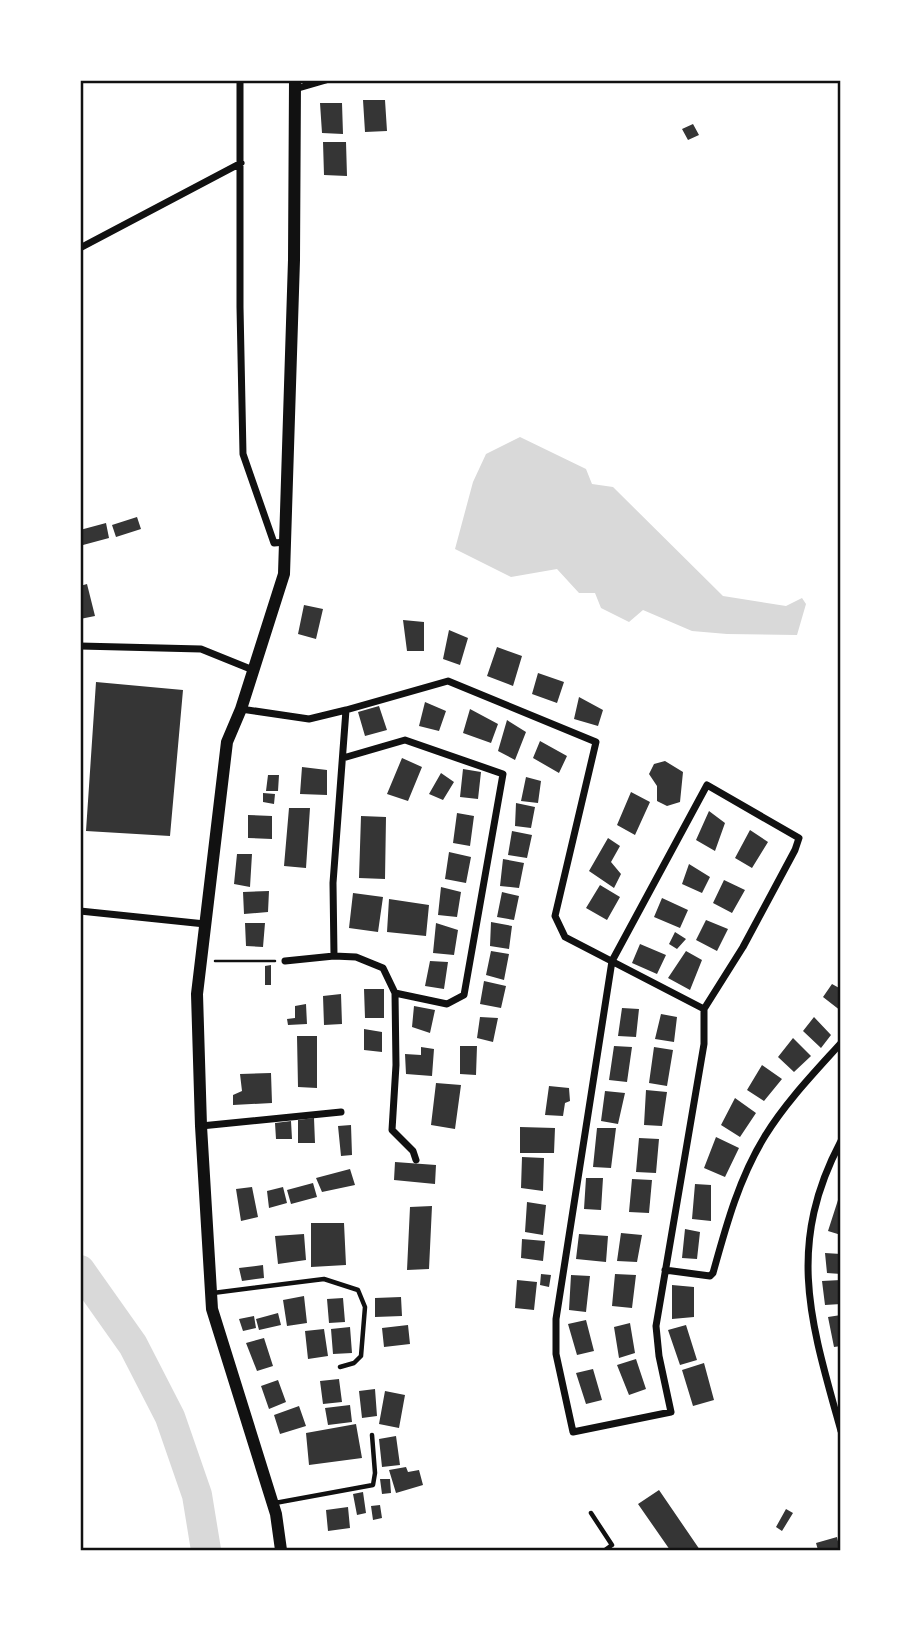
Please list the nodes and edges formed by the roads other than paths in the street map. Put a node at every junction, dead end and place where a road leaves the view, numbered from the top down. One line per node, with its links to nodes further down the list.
1 (240, 80): 4 (street)
2 (326, 80): 3 (street)
3 (295, 85): 6 (street)
4 (241, 163): 5 (street); 6 (street)
5 (80, 248)
6 (286, 542): 8 (street)
7 (80, 646): 8 (street)
8 (253, 670): 9 (street)
9 (241, 709): 10 (street); 13 (street)
10 (346, 710): 11 (street); 16 (street)
11 (343, 758): 14 (street); 17 (street)
12 (80, 911): 13 (street)
13 (205, 923): 21 (street)
14 (334, 956): 15 (street); 17 (street)
15 (285, 961)
16 (612, 961): 18 (street); 18 (street); 24 (street)
17 (396, 993): 23 (street)
18 (704, 1009): 24 (street)
19 (841, 1043): 24 (street)
20 (341, 1112): 21 (street)
21 (201, 1126): 25 (street)
22 (841, 1141): 27 (street)
23 (416, 1160)
24 (665, 1270)
25 (211, 1294): 26 (lane); 29 (street)
26 (340, 1367)
27 (841, 1431)
28 (372, 1435): 29 (lane)
29 (273, 1504): 31 (street)
30 (591, 1513): 32 (lane)
31 (281, 1550)
32 (605, 1550)

